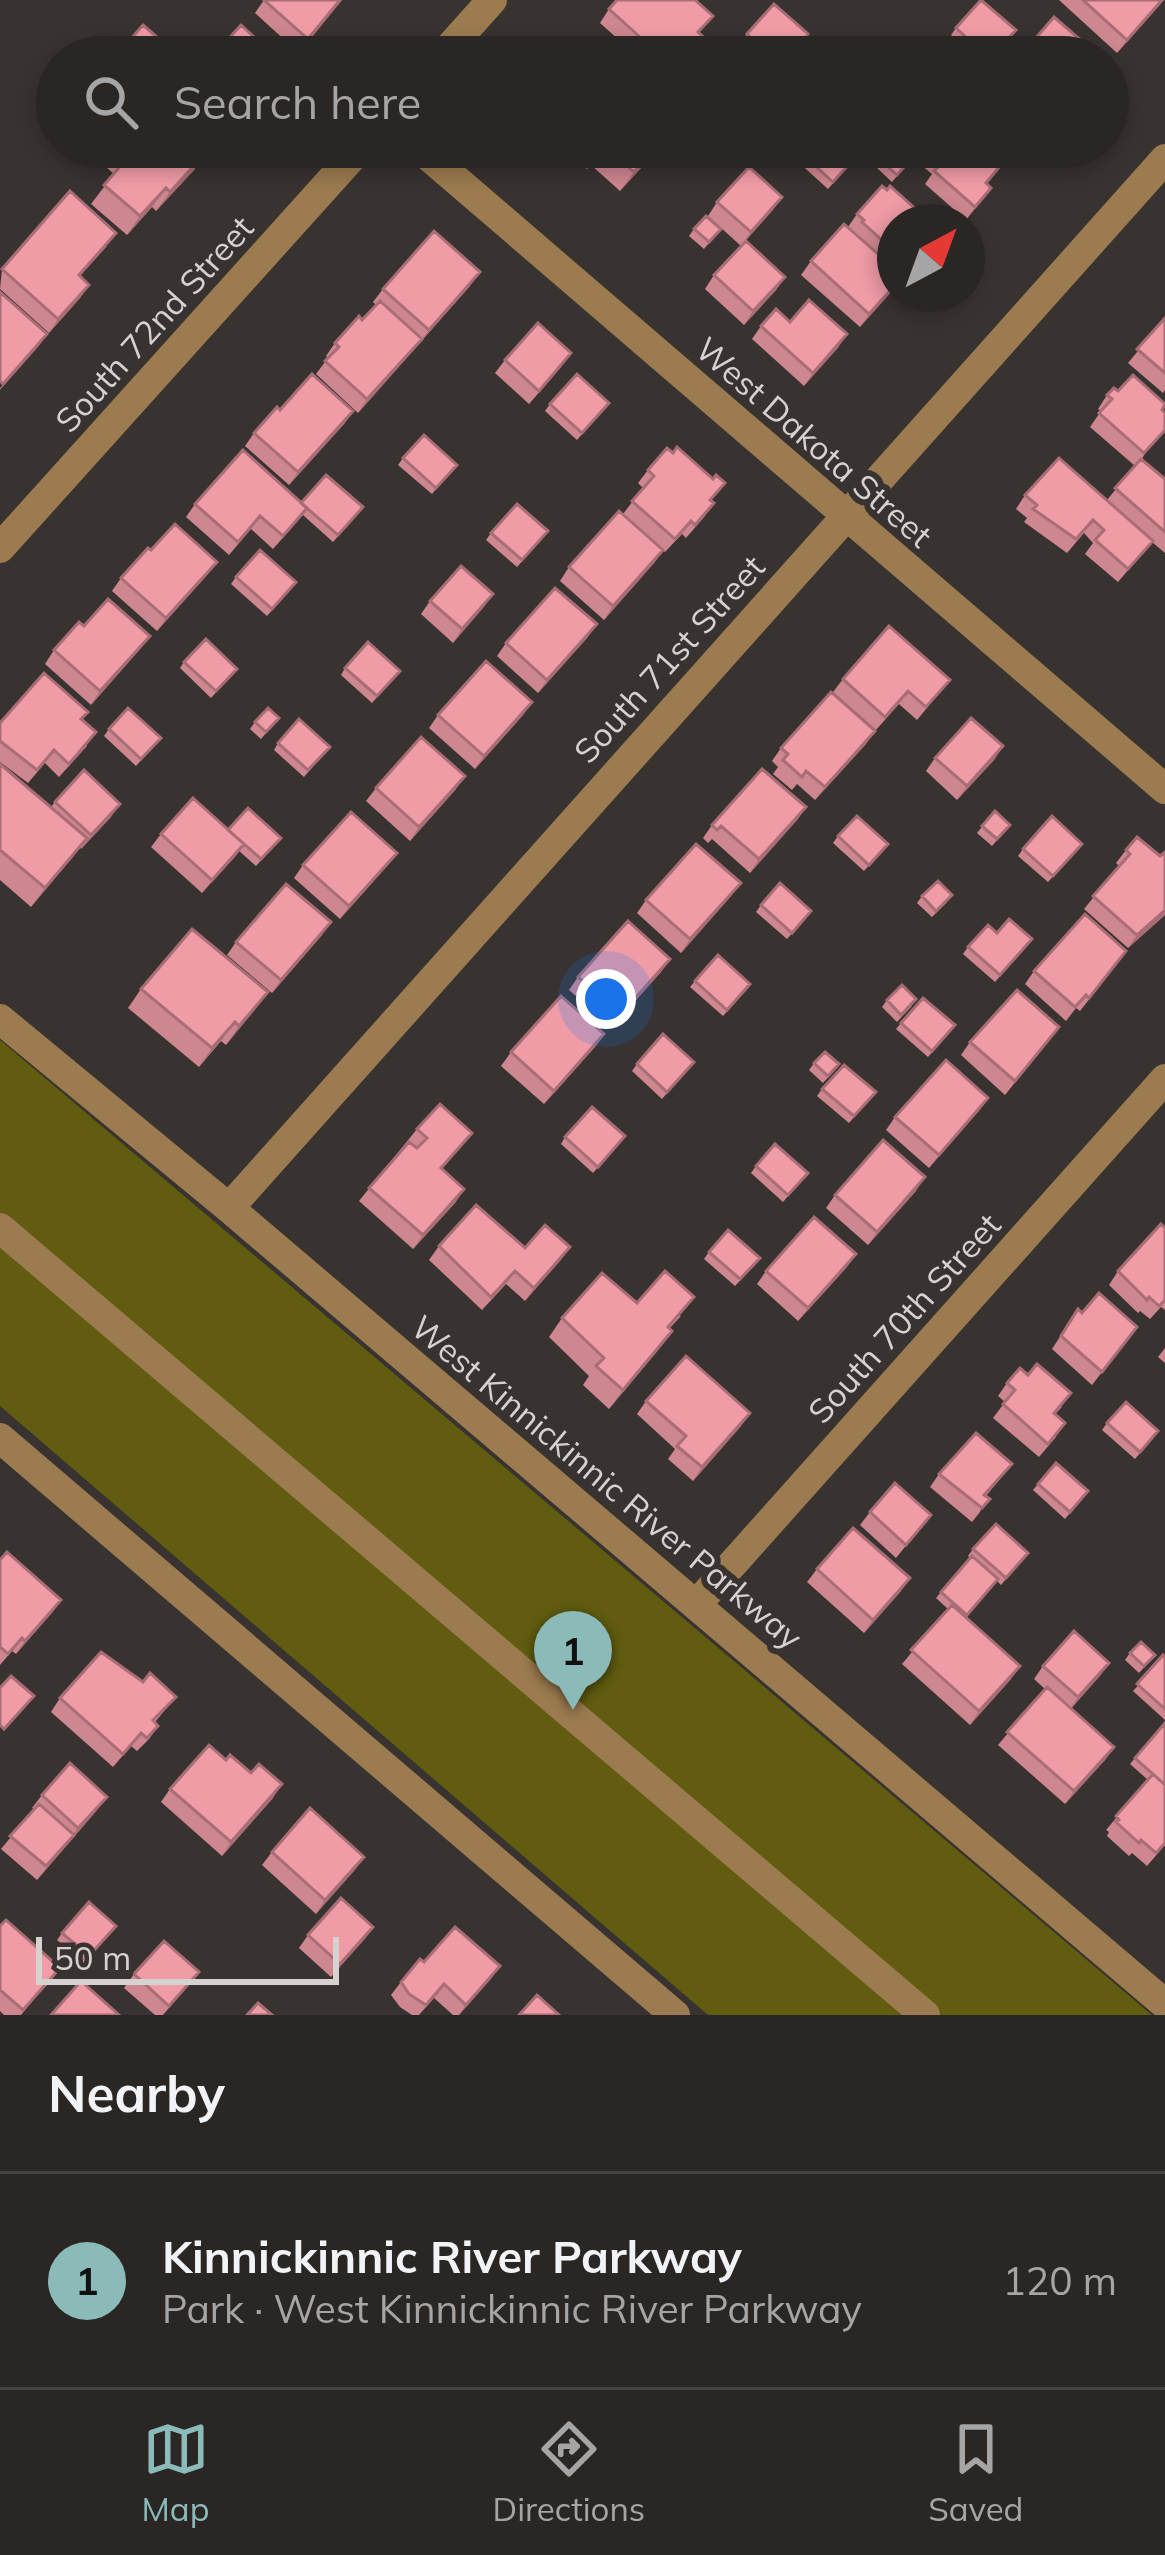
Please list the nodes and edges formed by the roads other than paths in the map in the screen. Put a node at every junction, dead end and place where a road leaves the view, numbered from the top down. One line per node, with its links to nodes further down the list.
1 (492, 0): 2 (street)
2 (460, 36)
3 (1165, 159): 6 (street, South 71st Street)
4 (342, 168): 7 (street, South 72nd Street)
5 (442, 168): 6 (street, West Dakota Street)
6 (844, 516): 8 (street, West Dakota Street); 11 (street, South 71st Street)
7 (0, 548)
8 (1165, 789)
9 (0, 1018): 11 (street, West Kinnickinnic River Parkway)
10 (1165, 1079): 14 (street, South 70th Street)
11 (229, 1208): 14 (street, West Kinnickinnic River Parkway)
12 (0, 1228): 17 (street)
13 (0, 1438): 16 (street)
14 (696, 1605): 15 (street, West Kinnickinnic River Parkway)
15 (1163, 1998)
16 (675, 2015)
17 (925, 2015)

